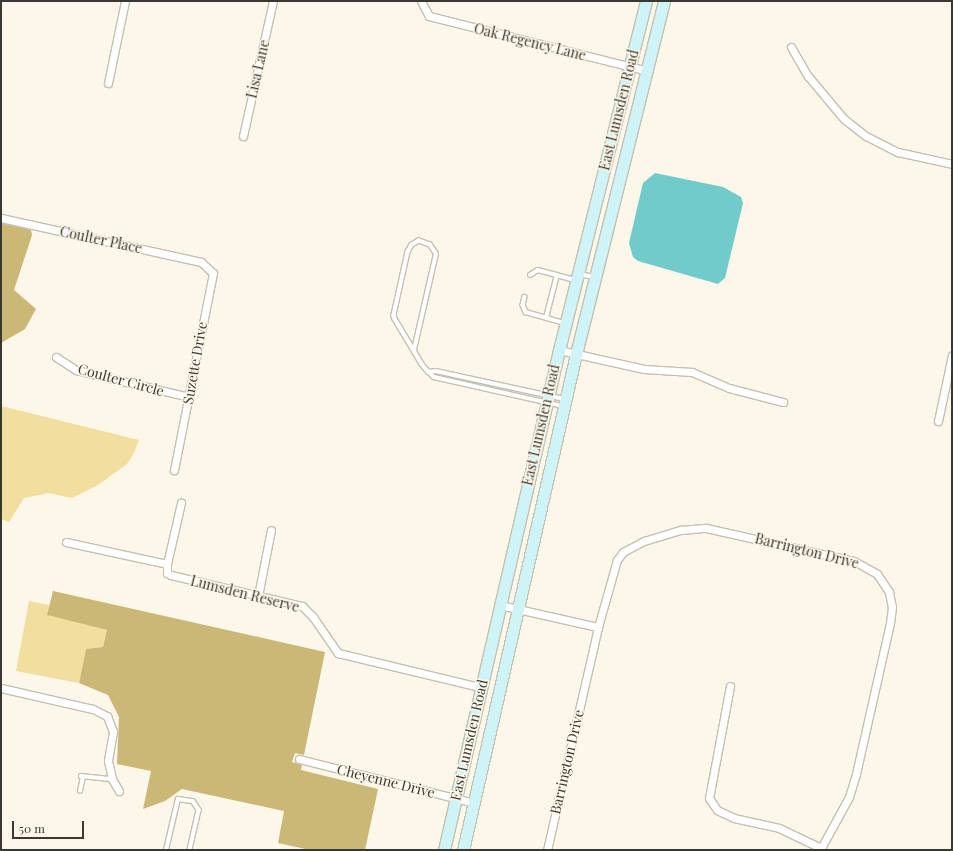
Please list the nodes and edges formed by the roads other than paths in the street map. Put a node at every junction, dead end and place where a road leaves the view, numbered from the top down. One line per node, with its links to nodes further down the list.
1 (126, 1): 9 (street)
2 (273, 1): 10 (street, Lisa Lane)
3 (421, 1): 7 (street, Oak Regency Lane)
4 (646, 1): 7 (main road, East Lumsden Road)
5 (664, 1): 8 (main road, East Lumsden Road)
6 (791, 47): 11 (street)
7 (630, 67): 8 (street, Oak Regency Lane); 16 (main road, East Lumsden Road)
8 (648, 71): 17 (main road, East Lumsden Road)
9 (108, 83)
10 (243, 136)
11 (952, 164)
12 (1, 218): 13 (street, Coulter Place)
13 (201, 262): 27 (street, Suzette Drive)
14 (530, 275): 15 (lane)
15 (557, 275): 16 (lane); 19 (lane)
16 (577, 277): 17 (lane); 20 (main road, East Lumsden Road)
17 (596, 278): 23 (main road, East Lumsden Road)
18 (524, 296): 19 (lane)
19 (546, 318): 20 (lane)
20 (565, 323): 22 (main road, East Lumsden Road)
21 (414, 350): 21 (lane); 26 (lane)
22 (559, 350): 23 (street); 28 (main road, East Lumsden Road)
23 (576, 354): 29 (street); 30 (main road, East Lumsden Road)
24 (952, 355): 31 (street)
25 (56, 357): 27 (street, Coulter Circle)
26 (428, 372): 28 (lane); 28 (lane)
27 (189, 397): 32 (street, Suzette Drive)
28 (547, 399): 30 (lane); 30 (lane); 38 (main road, East Lumsden Road)
29 (783, 402)
30 (565, 403): 39 (main road, East Lumsden Road)
31 (938, 421)
32 (174, 470)
33 (181, 503): 36 (street)
34 (271, 530): 37 (street)
35 (66, 542): 36 (street)
36 (167, 564): 37 (street, Lumsden Reserve)
37 (258, 596): 42 (street, Lumsden Reserve)
38 (500, 605): 39 (street); 42 (main road, East Lumsden Road)
39 (518, 609): 40 (street); 49 (main road, East Lumsden Road)
40 (598, 627): 50 (street, Barrington Drive); 55 (street, Barrington Drive)
41 (730, 686): 50 (street)
42 (480, 687): 48 (main road, East Lumsden Road)
43 (1, 688): 45 (street)
44 (299, 759): 48 (street, Cheyenne Drive)
45 (112, 779): 46 (lane); 47 (street)
46 (80, 791)
47 (119, 791)
48 (456, 798): 49 (street, Cheyenne Drive); 53 (main road, East Lumsden Road)
49 (474, 802): 54 (main road, East Lumsden Road)
50 (821, 849)
51 (166, 850): 52 (lane)
52 (190, 850)
53 (444, 850)
54 (463, 850)
55 (547, 850)

